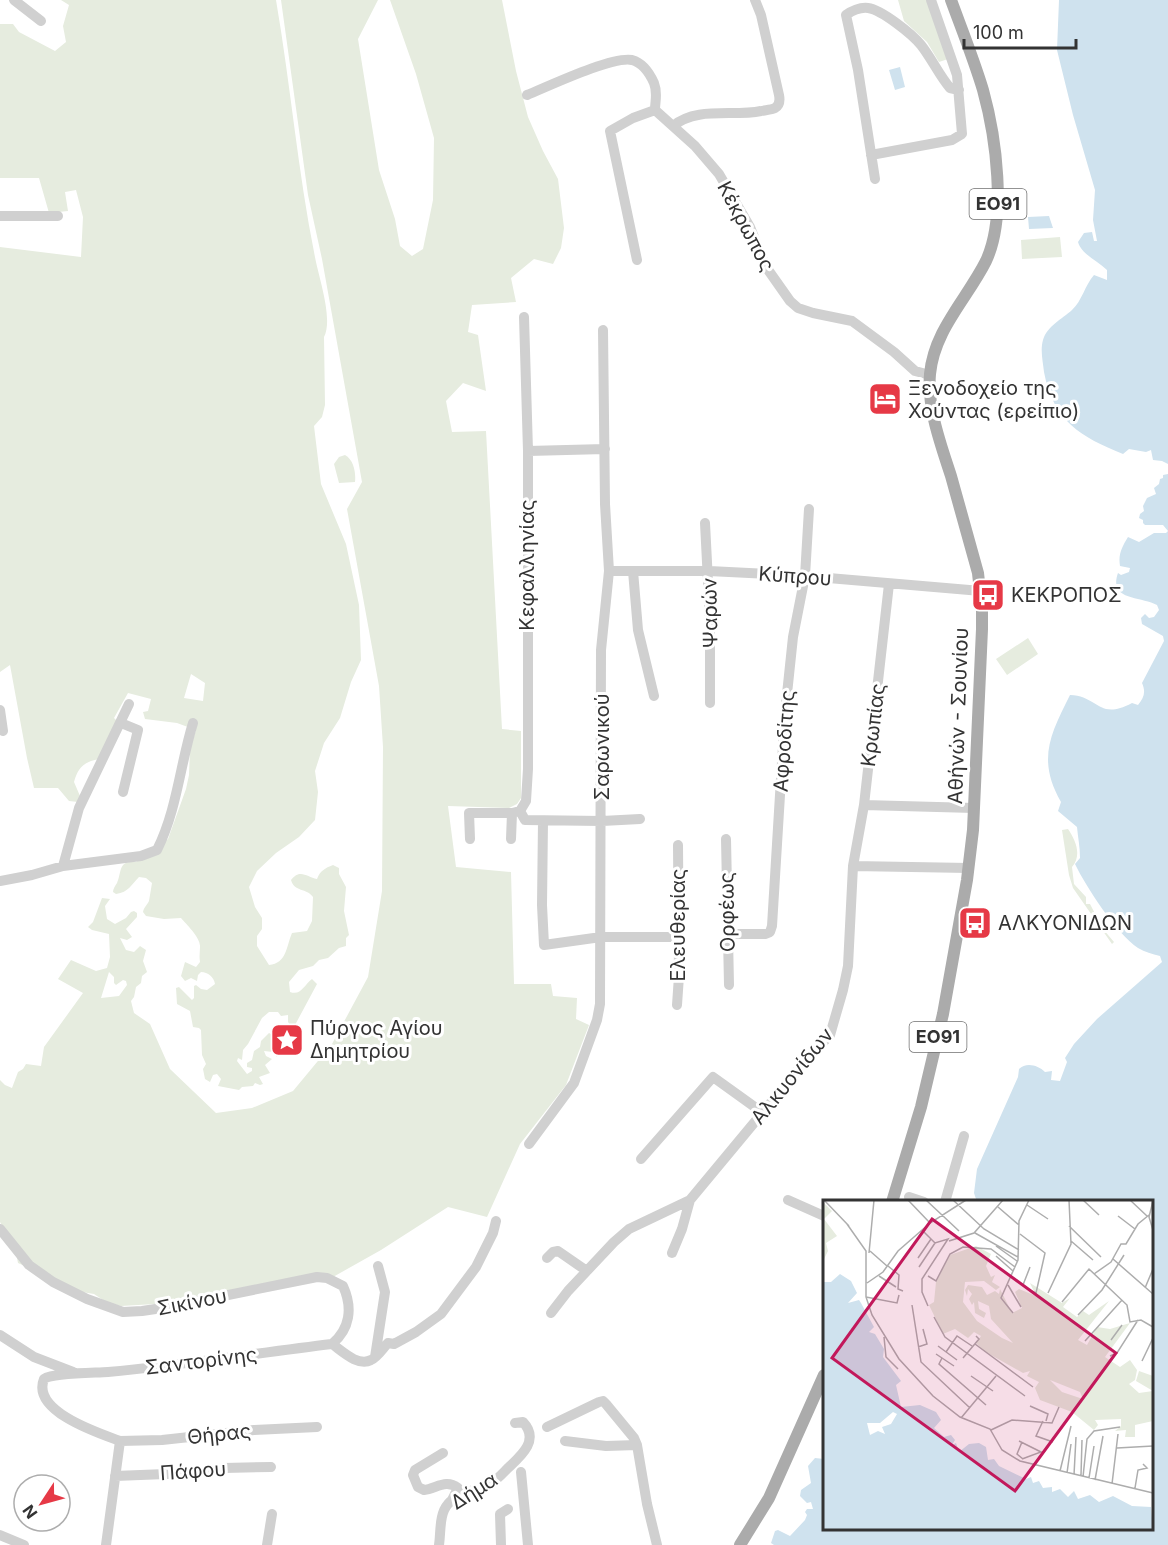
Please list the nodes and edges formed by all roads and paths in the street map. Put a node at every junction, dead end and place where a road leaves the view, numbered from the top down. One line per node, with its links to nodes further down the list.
1 (14, 0): 5 (street)
2 (754, 0): 9 (street)
3 (931, 0): 6 (street)
4 (951, 0): 17 (main road, Αθήνών - Σουνίου / ΕΟ91)
5 (41, 21)
6 (959, 90): 10 (street); 10 (street)
7 (527, 95): 8 (street)
8 (655, 110): 9 (street, Κέκρωπος); 14 (street)
9 (673, 126): 17 (street, Κέκρωπος)
10 (871, 155): 11 (street)
11 (875, 180)
12 (0, 216): 13 (street)
13 (58, 216)
14 (637, 260)
15 (524, 316): 19 (street, Κεφαλληνίας)
16 (603, 330): 18 (street, Σαρωνικού)
17 (930, 375): 27 (main road, Αθήνών - Σουνίου / ΕΟ91)
18 (605, 449): 19 (street); 22 (street, Σαρωνικού)
19 (528, 451): 38 (street, Κεφαλληνίας)
20 (809, 509): 25 (street, Αφροδίτης)
21 (705, 523): 24 (street, Ψαρών)
22 (609, 571): 23 (street, Κύπρου); 41 (street, Σαρωνικού)
23 (633, 571): 24 (street, Κύπρου); 28 (street)
24 (709, 571): 25 (street, Κύπρου); 29 (street, Ψαρών)
25 (805, 576): 26 (street, Κύπρου); 50 (street, Αφροδίτης)
26 (889, 584): 27 (street, Κύπρου); 36 (street, Κρωπίας)
27 (981, 591): 37 (main road, Αθήνών - Σουνίου / ΕΟ91)
28 (654, 696)
29 (710, 703)
30 (129, 704): 32 (street)
31 (0, 710): 34 (street)
32 (121, 723): 35 (street); 46 (street)
33 (193, 723): 46 (street)
34 (3, 731)
35 (123, 792)
36 (864, 805): 37 (street); 47 (street, Κρωπίας)
37 (974, 808): 48 (main road, Αθήνών - Σουνίου / ΕΟ91)
38 (516, 812): 40 (street); 42 (street); 43 (street, Κεφαλληνίας)
39 (640, 819): 41 (street)
40 (543, 821): 41 (street); 51 (street)
41 (602, 821): 51 (street, Σαρωνικού)
42 (470, 839)
43 (511, 839)
44 (726, 839): 50 (street, Ορφέως)
45 (678, 845): 52 (street, Ελευθερίας)
46 (63, 866): 49 (street)
47 (853, 866): 48 (street); 55 (street, Αλκυονίδων)
48 (969, 868): 62 (main road, Αθήνών - Σουνίου / ΕΟ91)
49 (0, 880)
50 (728, 934): 53 (street, Ορφέως)
51 (601, 937): 52 (street); 57 (street, Σαρωνικού)
52 (678, 937): 54 (street, Ελευθερίας)
53 (729, 985)
54 (677, 1005)
55 (763, 1113): 58 (street); 60 (street, Αλκυονίδων)
56 (964, 1136): 64 (street)
57 (529, 1144)
58 (641, 1159)
59 (909, 1197): 63 (street)
60 (690, 1200): 68 (street); 71 (street, Αλκυονίδων)
61 (788, 1200): 65 (street)
62 (893, 1200)
63 (918, 1200)
64 (946, 1200)
65 (823, 1215)
66 (496, 1221): 75 (street)
67 (0, 1229): 74 (street, Σικίνου)
68 (672, 1253)
69 (547, 1258): 71 (street)
70 (378, 1266): 75 (street)
71 (587, 1271): 72 (street, Αλκυονίδων)
72 (551, 1313)
73 (0, 1335): 76 (street)
74 (332, 1344): 75 (street); 76 (street, Σαντορίνης)
75 (375, 1358)
76 (79, 1374): 81 (street, Σαντορίνης)
77 (823, 1379): 99 (main road)
78 (515, 1423): 88 (street, Δήμα)
79 (548, 1426): 83 (street)
80 (317, 1427): 81 (street, Θήρας)
81 (120, 1441): 87 (street)
82 (565, 1441): 83 (street)
83 (637, 1445): 98 (street)
84 (443, 1453): 88 (street)
85 (271, 1467): 87 (street, Πάφου)
86 (521, 1472): 97 (street)
87 (115, 1476): 93 (street)
88 (452, 1500): 95 (street, Δήμα)
89 (508, 1509): 96 (street)
90 (272, 1514): 94 (street)
91 (0, 1535): 92 (street)
92 (24, 1545)
93 (105, 1545)
94 (267, 1545)
95 (439, 1545)
96 (501, 1545)
97 (528, 1545)
98 (657, 1545)
99 (740, 1545)

